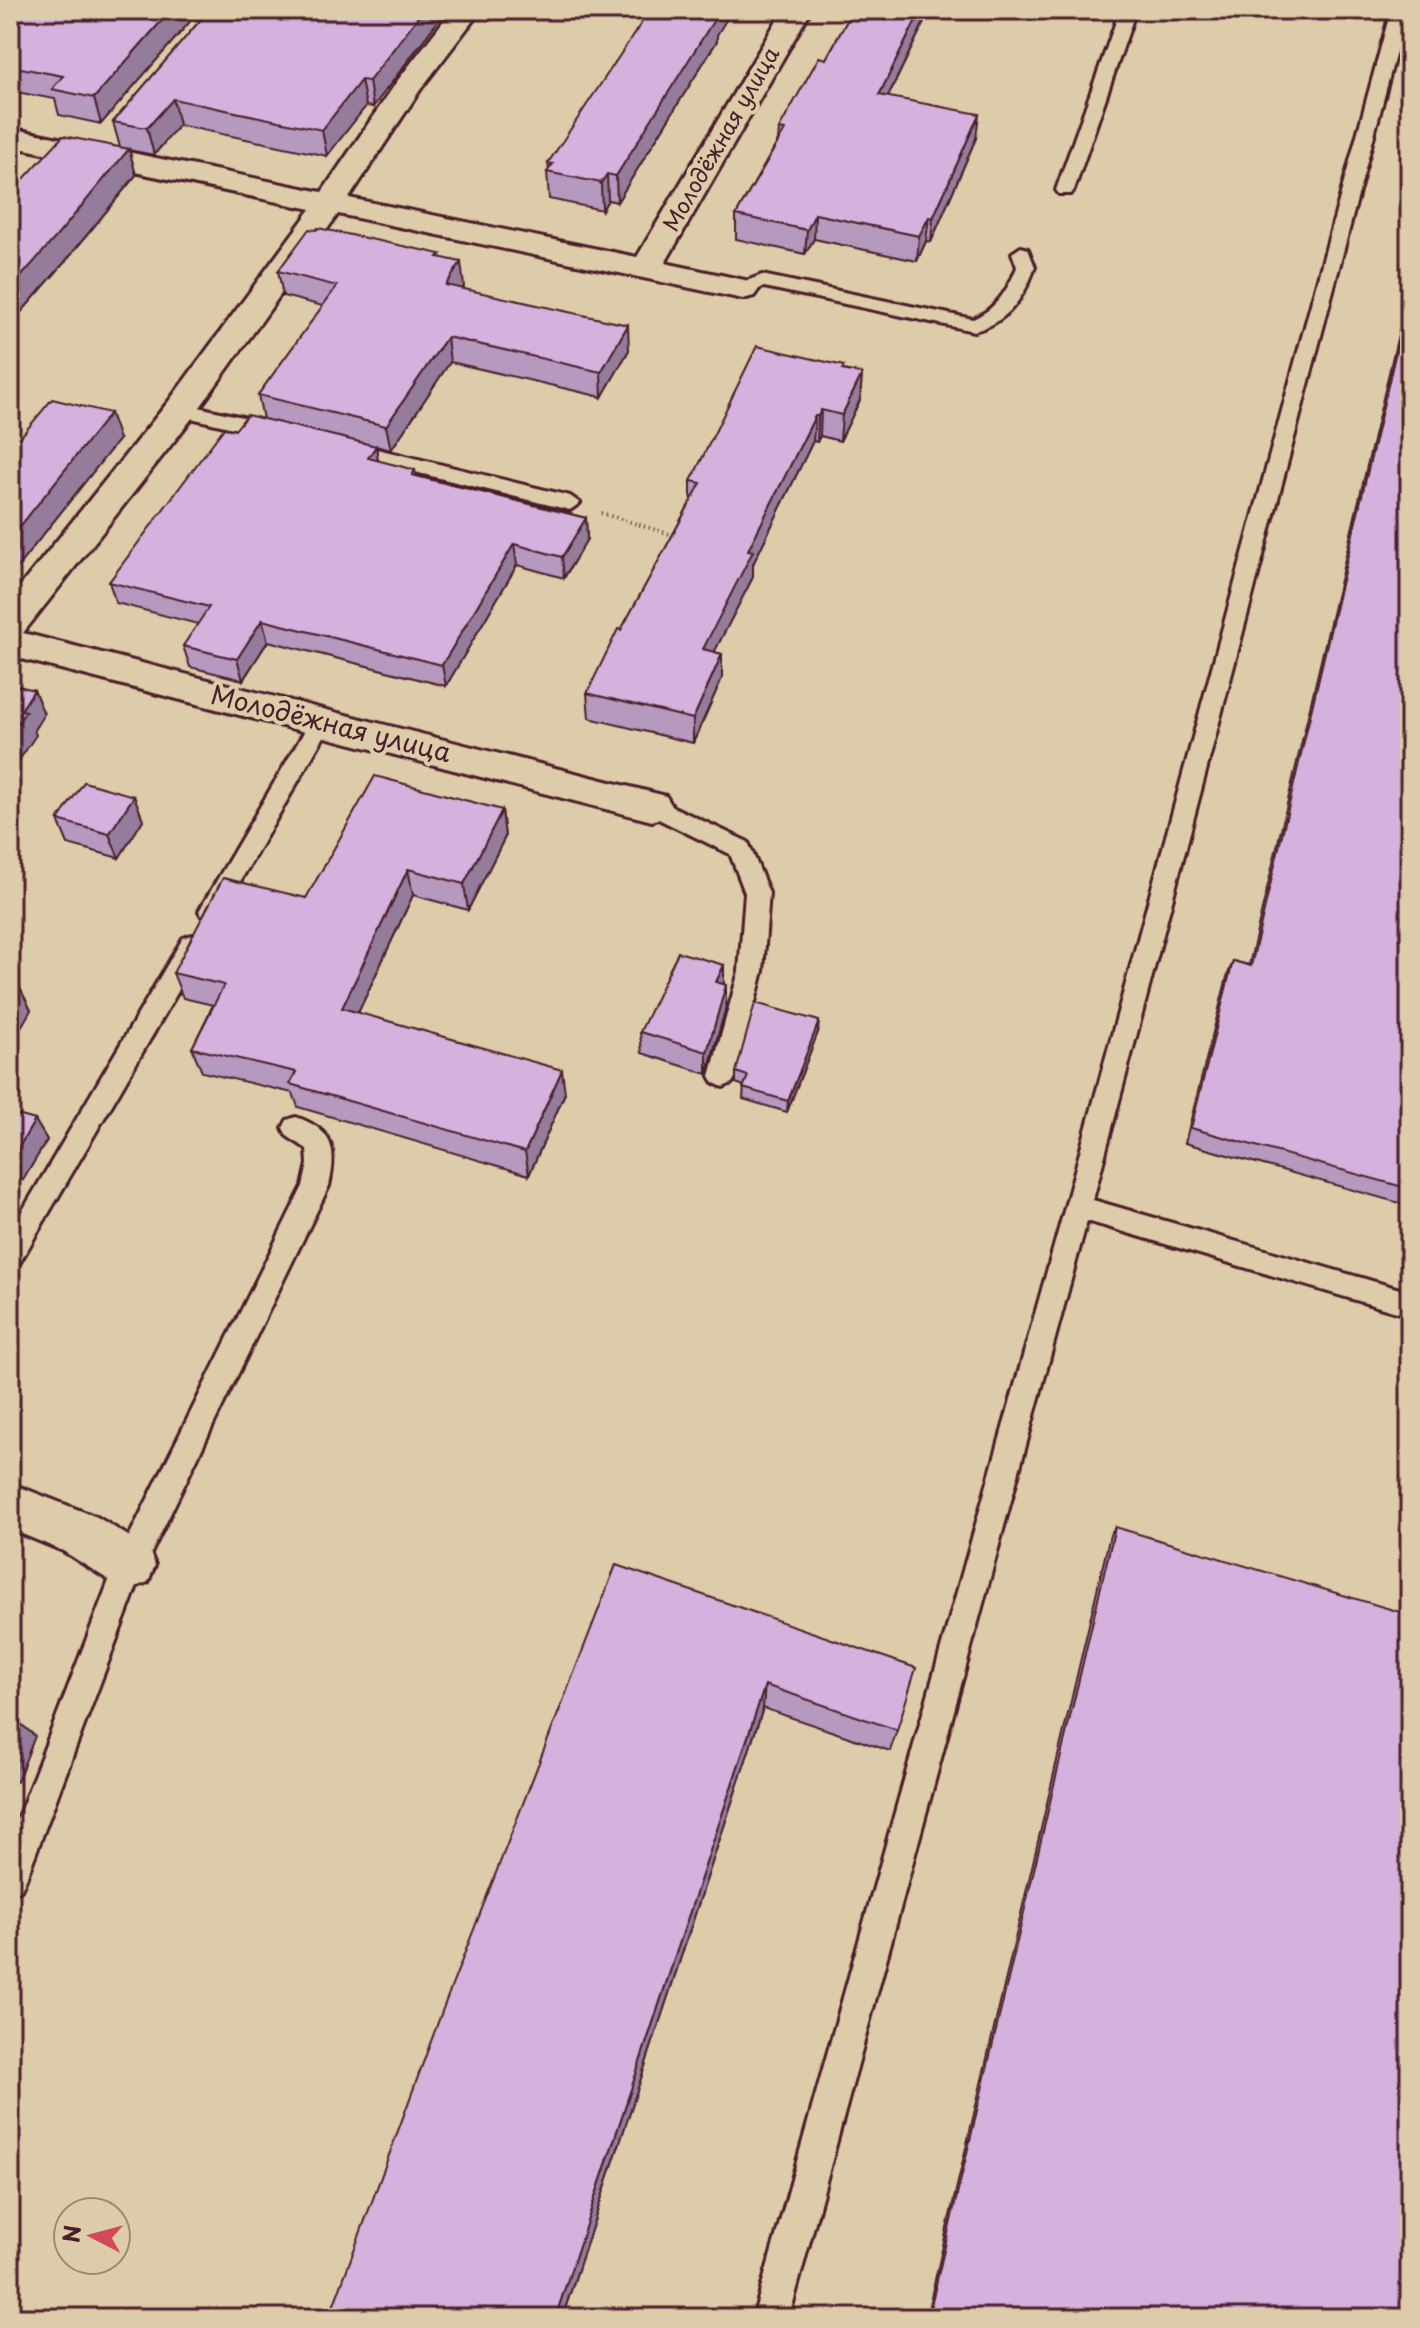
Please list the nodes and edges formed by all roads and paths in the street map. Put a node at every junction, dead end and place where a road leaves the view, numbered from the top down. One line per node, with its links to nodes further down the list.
1 (467, 10): 9 (street)
2 (797, 10): 11 (street, Молодёжная улица)
3 (1128, 10): 8 (lane)
4 (1399, 10): 24 (lane)
5 (116, 131): 7 (street)
6 (10, 137): 7 (street, Молодёжная улица)
7 (95, 155): 9 (street, Молодёжная улица)
8 (1065, 190)
9 (330, 204): 11 (street, Молодёжная улица); 13 (street)
10 (1021, 253): 12 (lane)
11 (646, 269): 12 (street, Молодёжная улица)
12 (743, 289)
13 (181, 409): 14 (lane); 18 (street)
14 (301, 438)
15 (330, 445): 16 (lane)
16 (570, 503): 17 (path)
17 (685, 539)
18 (10, 624)
19 (10, 643): 20 (street, Молодёжная улица)
20 (322, 721): 21 (street, Молодёжная улица); 25 (lane)
21 (652, 806): 22 (lane)
22 (723, 1076)
23 (296, 1128): 28 (lane)
24 (1078, 1207): 26 (lane); 30 (lane)
25 (10, 1256)
26 (1410, 1304)
27 (10, 1506): 28 (street)
28 (130, 1565): 29 (lane)
29 (10, 1879)
30 (771, 2318)

